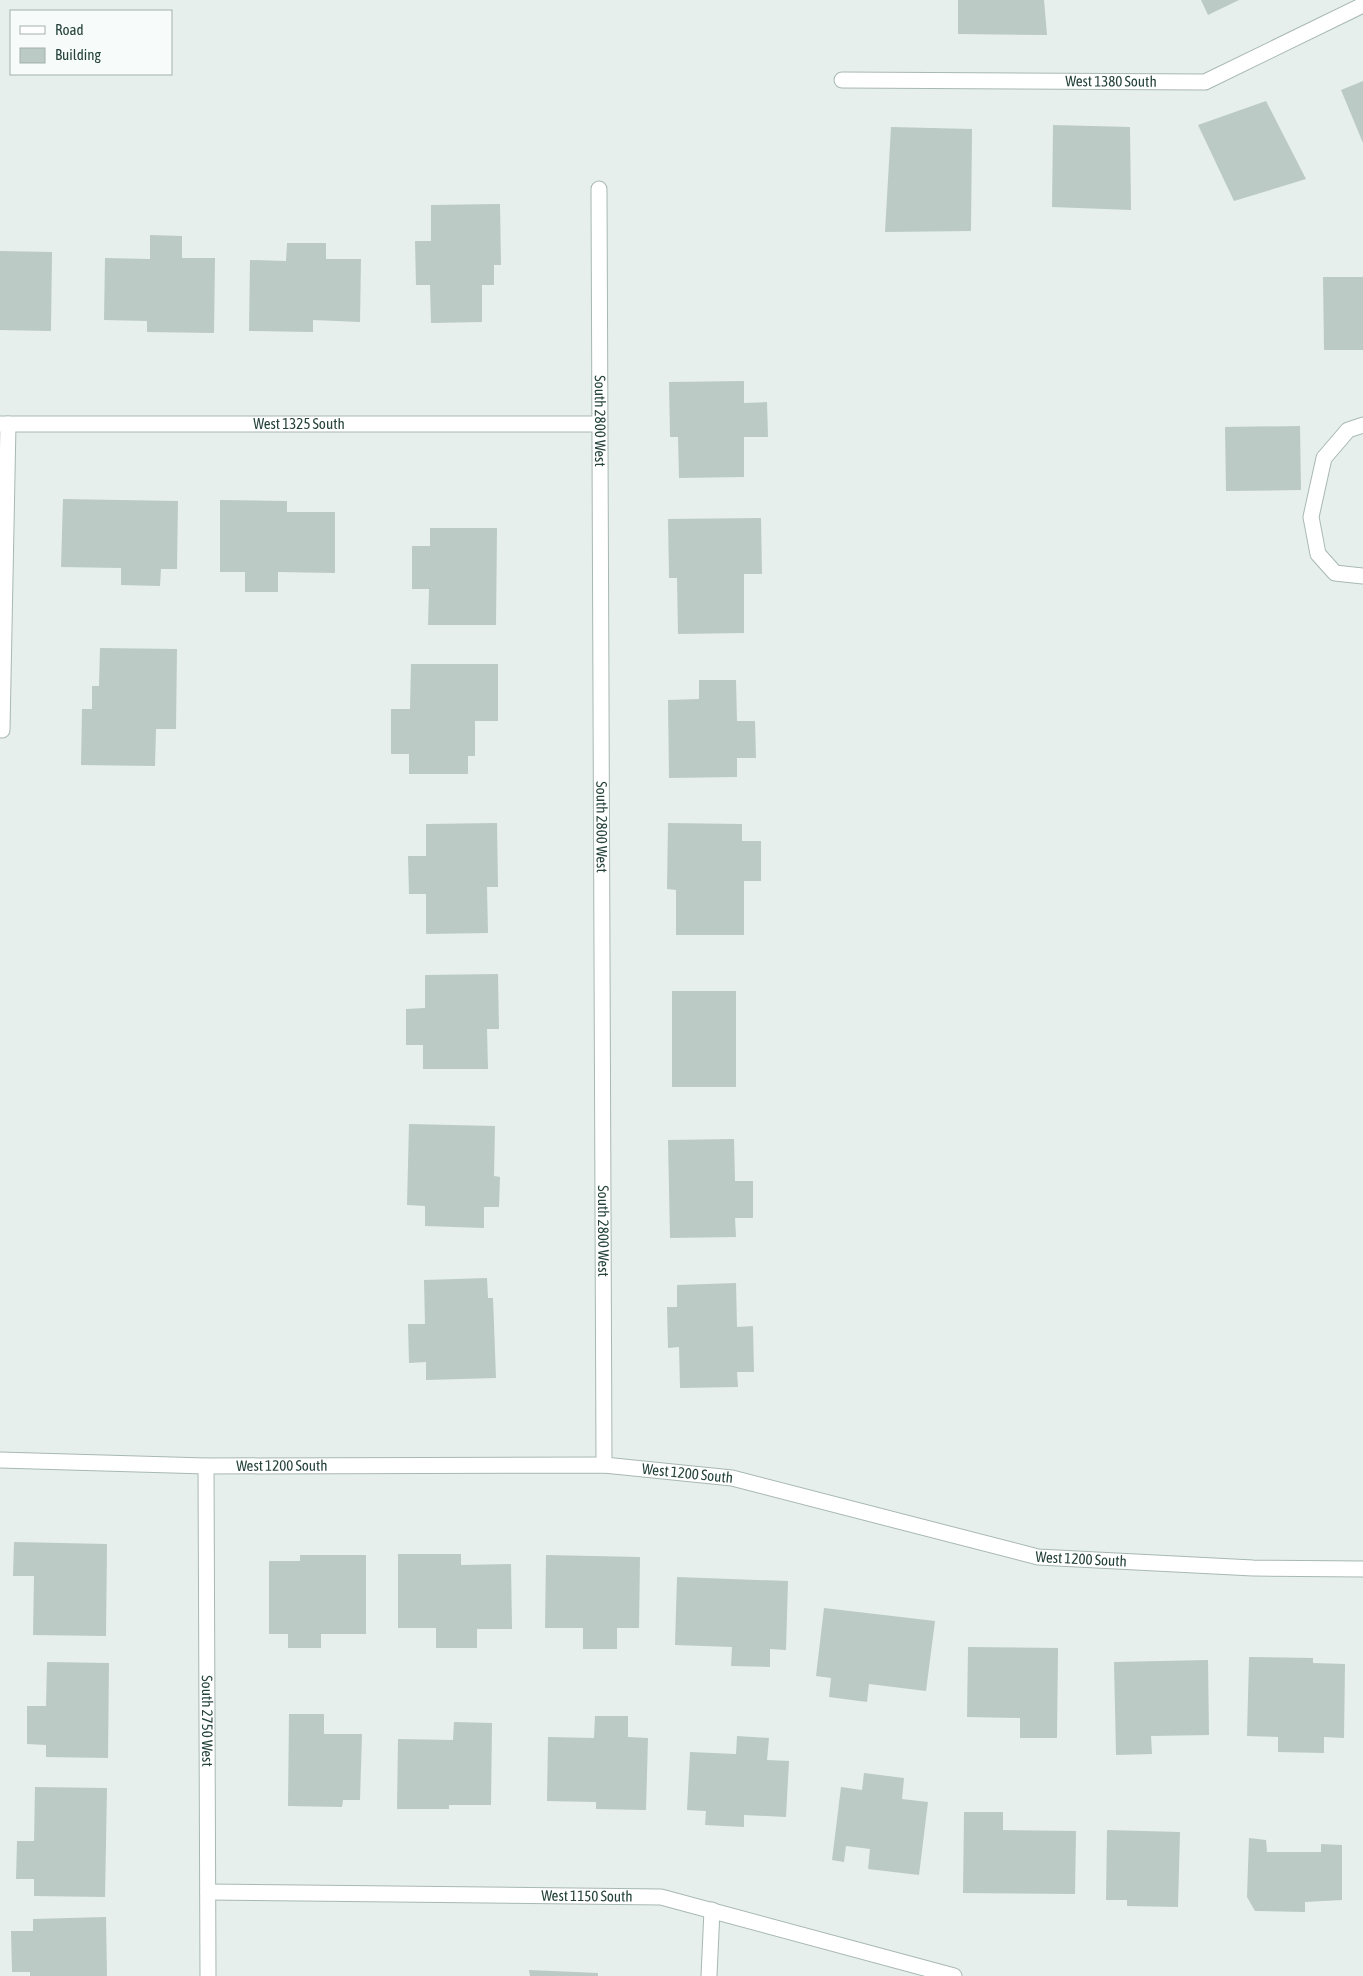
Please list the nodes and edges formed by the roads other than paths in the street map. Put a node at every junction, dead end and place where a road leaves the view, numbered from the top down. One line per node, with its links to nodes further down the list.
1 (1363, 6): 2 (street, West 1380 South)
2 (842, 80)
3 (599, 188): 5 (street, South 2800 West)
4 (4, 424): 5 (street, West 1325 South); 8 (street)
5 (598, 424): 10 (street, South 2800 West)
6 (1363, 425): 7 (street)
7 (1363, 576)
8 (2, 730)
9 (0, 1460): 11 (street, West 1200 South)
10 (604, 1465): 11 (street, West 1200 South); 12 (street, West 1200 South)
11 (206, 1466): 13 (street, South 2750 West)
12 (1363, 1569)
13 (208, 1892): 14 (street, West 1150 South); 15 (street, South 2750 West)
14 (712, 1910): 16 (street); 17 (street, West 1150 South)
15 (208, 1976)
16 (709, 1976)
17 (954, 1976)

